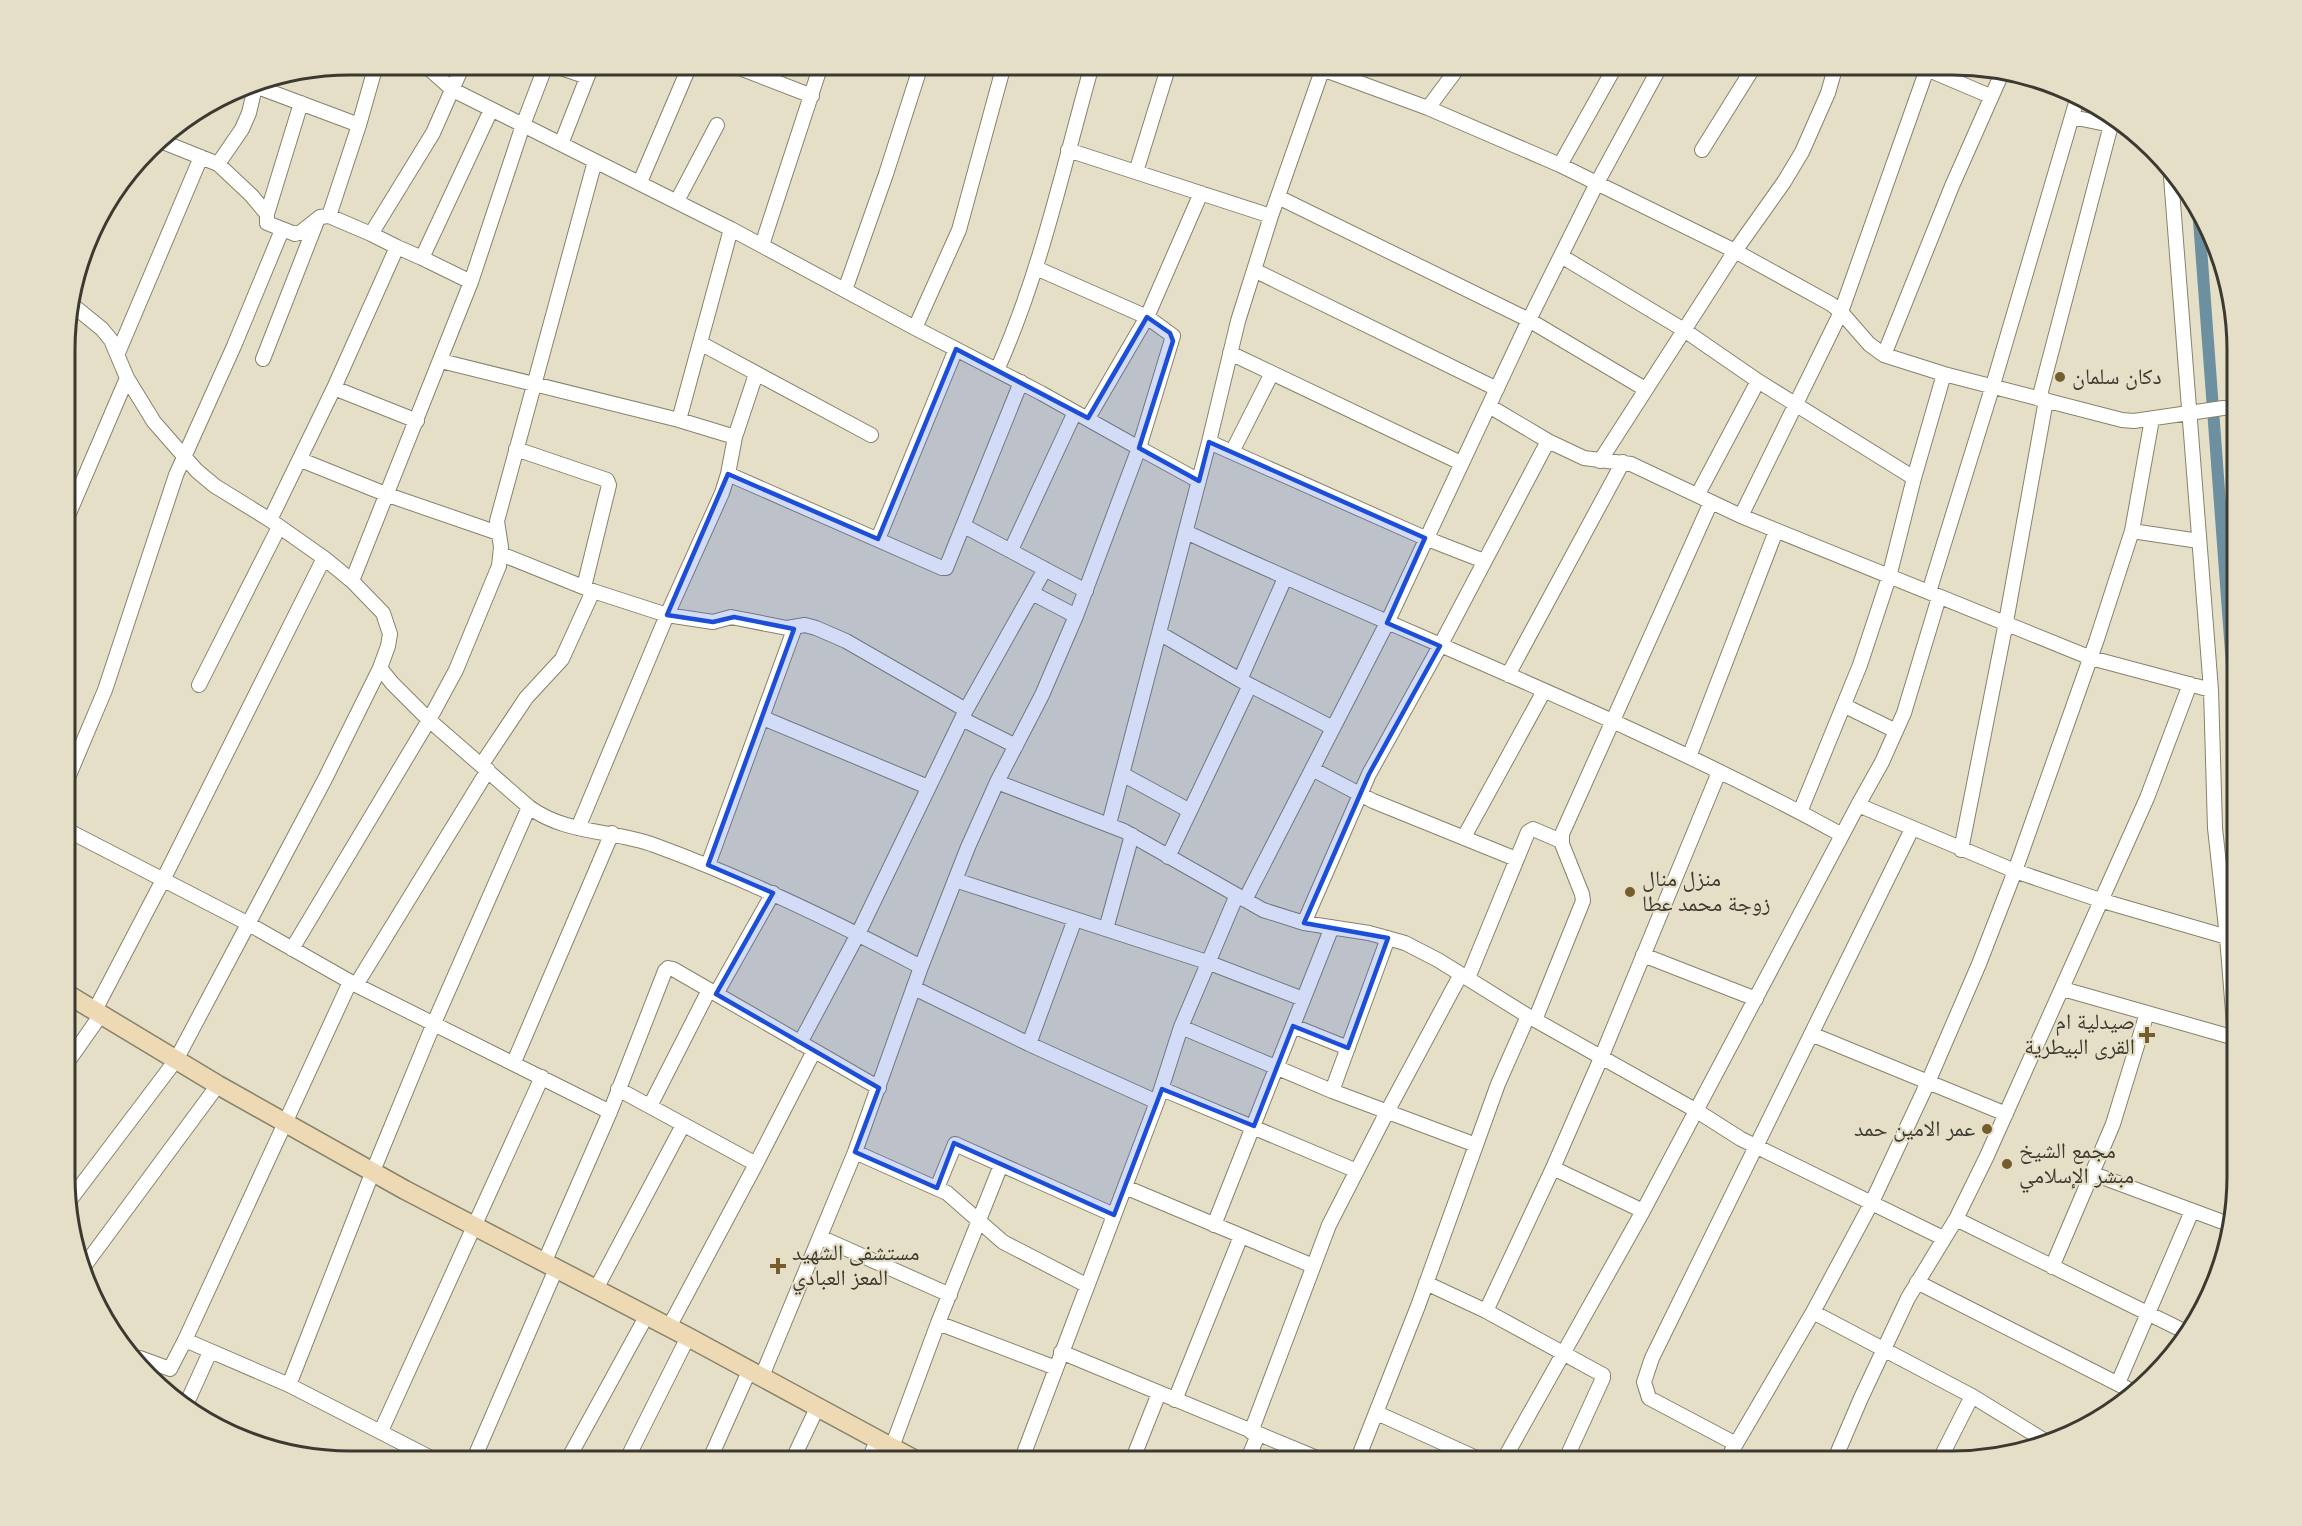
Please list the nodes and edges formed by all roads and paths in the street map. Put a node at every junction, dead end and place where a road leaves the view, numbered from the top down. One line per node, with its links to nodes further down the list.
1 (373, 75): 34 (street)
2 (437, 75): 24 (street)
3 (459, 75): 24 (street)
4 (542, 75): 35 (street)
5 (587, 75): 39 (street)
6 (685, 75): 47 (street)
7 (760, 75): 26 (street)
8 (818, 75): 26 (street)
9 (918, 75): 67 (street)
10 (1001, 75): 72 (street)
11 (1089, 75): 40 (street)
12 (1166, 75): 46 (street)
13 (1317, 75): 51 (street)
14 (1343, 75): 30 (street)
15 (1452, 75): 30 (street)
16 (1610, 75): 45 (street)
17 (1655, 75): 48 (street)
18 (1748, 75): 41 (street)
19 (1833, 75): 61 (street)
20 (1919, 75): 69 (street)
21 (1941, 75): 27 (street)
22 (1999, 79): 27 (street)
23 (265, 89): 28 (street)
24 (453, 90): 31 (street); 58 (street)
25 (253, 93): 44 (street)
26 (812, 96): 59 (street)
27 (1990, 96): 78 (street)
28 (301, 103): 34 (street); 53 (street)
29 (2076, 104): 32 (street)
30 (1428, 108): 45 (street)
31 (491, 110): 35 (street); 63 (street)
32 (2072, 117): 33 (street); 88 (street)
33 (2107, 123)
34 (359, 124): 55 (street)
35 (523, 125): 39 (street); 66 (street)
36 (717, 125): 52 (street)
37 (2115, 129): 93 (street)
38 (168, 144): 42 (street)
39 (561, 144): 43 (street)
40 (1068, 150): 46 (street); 64 (street)
41 (1702, 150)
42 (201, 157): 44 (street); 76 (street)
43 (595, 161): 47 (street); 89 (street)
44 (218, 164): 53 (street)
45 (1560, 165): 48 (street)
46 (1136, 172): 50 (street)
47 (640, 182): 52 (street)
48 (1597, 183): 61 (street); 62 (street)
49 (2172, 185): 98 (street)
50 (1201, 193): 54 (street); 70 (street)
51 (1278, 197): 54 (street); 71 (street)
52 (677, 201): 56 (street)
53 (267, 214): 57 (street)
54 (1271, 216): 65 (street)
55 (323, 217): 57 (street); 58 (street); 79 (street)
56 (730, 229): 59 (street); 74 (street)
57 (282, 230): 110 (street)
58 (371, 234): 60 (street)
59 (762, 245): 67 (street)
60 (397, 247): 63 (street); 90 (street)
61 (1735, 251): 69 (street); 73 (street)
62 (1561, 256): 71 (street); 73 (street)
63 (422, 258): 66 (street)
64 (1036, 268): 70 (street); 81 (street)
65 (1254, 270): 77 (street); 91 (street)
66 (471, 282): 80 (street)
67 (845, 290): 72 (street)
68 (78, 309): 76 (street)
69 (1841, 312): 78 (street); 94 (street)
70 (1147, 317): 99 (street); 107 (street)
71 (1529, 320): 91 (street); 92 (street)
72 (915, 328): 75 (street)
73 (1684, 330): 86 (street); 92 (street)
74 (700, 344): 83 (street); 101 (street)
75 (956, 349): 81 (street); 130 (street)
76 (118, 353): 85 (street)
77 (1230, 353): 82 (street); 106 (street)
78 (1884, 355): 84 (street)
79 (263, 359)
80 (441, 361): 89 (street); 102 (street)
81 (997, 369): 87 (street)
82 (1272, 373): 109 (street); 114 (street)
83 (756, 374): 103 (street); 104 (street)
84 (1944, 374): 88 (street); 116 (street)
85 (127, 378): 110 (street); 120 (street)
86 (1758, 381): 94 (street); 118 (street)
87 (1021, 382): 97 (street); 124 (street)
88 (1993, 385): 93 (street); 143 (street)
89 (534, 386): 101 (street); 108 (street)
90 (334, 388): 102 (street); 111 (street)
91 (1497, 389): 95 (street)
92 (1645, 389): 112 (street)
93 (2042, 400): 100 (street); 147 (street)
94 (1796, 405): 116 (street); 122 (street)
95 (1489, 406): 105 (street); 114 (street)
96 (2227, 408): 98 (street)
97 (1075, 412): 99 (street); 132 (street)
98 (2188, 413): 100 (street); 131 (street)
99 (1088, 418): 107 (street)
100 (2152, 419): 126 (street)
101 (679, 420): 104 (street)
102 (417, 421): 119 (street)
103 (871, 435)
104 (735, 437): 115 (street)
105 (1548, 441): 112 (street); 135 (street)
106 (1209, 442): 109 (street); 117 (street)
107 (1139, 448): 117 (street); 141 (street)
108 (516, 449): 127 (street); 140 (street)
109 (1233, 452): 129 (street)
110 (183, 457): 123 (street); 168 (street)
111 (301, 460): 119 (street); 123 (street)
112 (1600, 461): 113 (street)
113 (1623, 462): 118 (street); 153 (street)
114 (1461, 463): 129 (street)
115 (728, 474): 130 (street); 144 (street)
116 (1914, 478): 137 (street)
117 (1199, 481): 128 (street)
118 (1698, 494): 121 (street)
119 (388, 495): 127 (street); 139 (street)
120 (75, 496)
121 (1711, 502): 122 (street); 163 (street)
122 (1741, 516): 125 (street)
123 (275, 524): 134 (street); 156 (street)
124 (964, 526): 130 (street); 132 (street)
125 (1776, 531): 137 (street); 169 (street)
126 (2132, 531): 131 (street); 151 (street)
127 (498, 532): 133 (street)
128 (1186, 532): 138 (street); 149 (street)
129 (1425, 538): 135 (street); 146 (street)
130 (878, 539)
131 (2199, 541): 157 (street)
132 (1011, 550): 136 (street)
133 (501, 554): 140 (street); 162 (street)
134 (324, 558): 139 (street); 196 (street)
135 (1484, 561): 150 (street)
136 (1045, 569): 141 (street); 142 (street)
137 (1889, 577): 143 (street); 159 (street)
138 (1285, 578): 146 (street); 154 (street)
139 (352, 581): 152 (street)
140 (589, 589): 144 (street); 171 (street)
141 (1086, 591): 145 (street)
142 (1032, 592): 145 (street); 160 (street)
143 (1934, 595): 147 (street); 165 (street)
144 (667, 615): 148 (street); 183 (street)
145 (1076, 616): 167 (street)
146 (1386, 622): 150 (street); 164 (street)
147 (2006, 622): 151 (street); 191 (street)
148 (795, 627): 160 (street); 161 (street)
149 (1158, 633): 154 (street); 174 (street)
150 (1440, 646): 153 (street); 177 (street)
151 (2091, 657): 155 (street); 195 (street)
152 (380, 668): 162 (street); 204 (street)
153 (1508, 675): 158 (street)
154 (1245, 682): 164 (street); 180 (street)
155 (2190, 684): 157 (street); 200 (street)
156 (199, 685)
157 (2211, 690): 201 (street)
158 (1544, 691): 163 (street); 189 (street)
159 (1845, 705): 165 (street); 181 (street)
160 (964, 715): 167 (street); 176 (street)
161 (763, 718): 176 (street); 194 (street)
162 (429, 720): 171 (street); 210 (street)
163 (1611, 721): 169 (street); 190 (street)
164 (1333, 728): 172 (street)
165 (1896, 731): 178 (street)
166 (75, 746): 168 (street)
167 (1016, 746): 175 (street)
168 (81, 749): 170 (street)
169 (1689, 757): 173 (street)
170 (75, 762)
171 (485, 767): 179 (street); 215 (street)
172 (1312, 769): 177 (street); 199 (street)
173 (1719, 772): 181 (street); 211 (street)
174 (1122, 774): 180 (street); 182 (street)
175 (997, 782): 182 (street); 197 (street)
176 (927, 787): 207 (street)
177 (1360, 795): 189 (street); 203 (street)
178 (1858, 805): 184 (street); 188 (street)
179 (529, 807): 183 (street); 225 (street)
180 (1190, 811): 192 (street)
181 (1800, 812): 188 (street)
182 (1109, 824): 187 (street)
183 (578, 828): 185 (street)
184 (1912, 829): 191 (street); 228 (street)
185 (612, 833): 194 (street); 237 (street)
186 (75, 834): 196 (street)
187 (1132, 835): 192 (street); 206 (street)
188 (1842, 835): 221 (street)
189 (1464, 837): 193 (street)
190 (1561, 841): 193 (street); 224 (street)
191 (1961, 850): 195 (street)
192 (1168, 857): 199 (street)
193 (1516, 859): 214 (street)
194 (708, 865): 198 (street)
195 (2015, 871): 200 (street); 240 (street)
196 (164, 880): 204 (street); 223 (street)
197 (955, 880): 202 (street); 213 (street)
198 (773, 893): 207 (street); 218 (street)
199 (1240, 899): 203 (street); 212 (street)
200 (2103, 901): 208 (street); 217 (street)
201 (2227, 901)
202 (1075, 919): 206 (street); 231 (street)
203 (1304, 922): 205 (street)
204 (247, 923): 210 (street); 236 (street)
205 (1332, 927): 209 (street); 220 (street)
206 (1106, 929): 212 (street)
207 (858, 934): 213 (street); 230 (street)
208 (2227, 935)
209 (1388, 938): 214 (street); 232 (street)
210 (292, 949): 215 (street)
211 (1643, 955): 221 (street); 235 (street)
212 (1208, 962): 220 (street); 227 (street)
213 (921, 967): 216 (street)
214 (1465, 976): 224 (street); 249 (street)
215 (353, 983): 225 (street); 251 (street)
216 (914, 988): 231 (street); 242 (street)
217 (2063, 989): 222 (street); 250 (street)
218 (712, 992): 230 (street); 243 (street); 246 (street)
219 (75, 999): 223 (street)
220 (1303, 999): 226 (street)
221 (1756, 999): 247 (street)
222 (2147, 1013): 229 (street); 262 (street)
223 (97, 1014): 233 (street); 236 (street)
224 (1532, 1018): 235 (street); 254 (street)
225 (434, 1023): 237 (street); 260 (street)
226 (1293, 1026): 232 (street); 238 (street)
227 (1181, 1027): 238 (street); 245 (street)
228 (1811, 1034): 240 (street); 255 (street)
229 (2227, 1036)
230 (800, 1044): 234 (street)
231 (1029, 1044): 245 (street)
232 (1348, 1048): 244 (street)
233 (75, 1050)
234 (813, 1051): 242 (street); 257 (street)
235 (1601, 1058): 247 (street); 259 (street)
236 (176, 1060): 241 (street); 265 (street)
237 (514, 1062): 239 (street)
238 (1277, 1068): 244 (street); 253 (street)
239 (542, 1077): 248 (street); 274 (street)
240 (1929, 1080): 250 (street); 266 (street)
241 (218, 1085): 251 (street); 278 (street)
242 (879, 1088): 256 (street)
243 (618, 1089): 246 (street); 248 (street)
244 (1332, 1091): 249 (street)
245 (1159, 1095): 253 (street); 263 (street)
246 (650, 1106): 252 (street)
247 (1697, 1111): 255 (street); 267 (street)
248 (610, 1112): 279 (street)
249 (1387, 1112): 254 (street); 261 (street)
250 (2006, 1114): 270 (street)
251 (284, 1120): 260 (street); 295 (street)
252 (683, 1125): 257 (street); 285 (street)
253 (1254, 1126): 261 (street); 273 (street)
254 (1476, 1145): 282 (street)
255 (1755, 1145): 266 (street); 315 (street)
256 (855, 1152): 264 (street); 276 (street)
257 (756, 1164): 292 (street)
258 (1001, 1165): 264 (street); 269 (street); 271 (street)
259 (1553, 1168): 267 (street); 287 (street)
260 (373, 1171): 274 (street); 303 (street)
261 (1357, 1171): 280 (street)
262 (2091, 1173): 268 (street); 281 (street)
263 (1125, 1187): 269 (street); 273 (street)
264 (937, 1188): 271 (street)
265 (76, 1192)
266 (1872, 1202): 277 (street); 288 (street)
267 (1642, 1211): 299 (street)
268 (2192, 1211): 272 (street); 289 (street)
269 (1114, 1215): 284 (street)
270 (1956, 1219): 277 (street); 281 (street)
271 (980, 1221): 284 (street); 286 (street)
272 (2223, 1222)
273 (1215, 1225): 275 (street)
274 (474, 1227): 279 (street); 311 (street)
275 (1241, 1236): 280 (street); 308 (street)
276 (820, 1237): 286 (street); 302 (street)
277 (1943, 1238): 283 (street)
278 (89, 1260)
279 (550, 1266): 285 (street); 317 (street)
280 (1312, 1266): 312 (street)
281 (2052, 1267): 289 (street)
282 (1426, 1282): 287 (street); 310 (street)
283 (1917, 1282): 296 (street); 304 (street)
284 (1086, 1284): 298 (street)
285 (596, 1288): 290 (street)
286 (950, 1295): 291 (street)
287 (1486, 1311): 299 (street)
288 (1813, 1312): 296 (street); 315 (street)
289 (2148, 1313): 293 (street); 304 (street)
290 (647, 1315): 292 (street); 318 (street)
291 (938, 1323): 301 (street); 314 (street)
292 (669, 1327): 294 (street)
293 (2181, 1329)
294 (688, 1337): 302 (street); 319 (street)
295 (185, 1340): 297 (street); 300 (street)
296 (1884, 1350): 306 (street); 333 (street)
297 (210, 1352): 303 (street); 307 (street)
298 (1061, 1352): 301 (street); 305 (street)
299 (1563, 1352): 330 (street); 331 (street)
300 (147, 1361)
301 (1056, 1368): 324 (street)
302 (756, 1373): 309 (street); 320 (street)
303 (289, 1385): 311 (street)
304 (2124, 1386)
305 (1160, 1394): 308 (street); 325 (street)
306 (1971, 1396): 313 (street); 334 (street)
307 (189, 1399)
308 (1174, 1400): 312 (street)
309 (818, 1406): 314 (street); 321 (street)
310 (1377, 1413): 328 (street); 329 (street)
311 (381, 1431): 316 (street)
312 (1254, 1434): 326 (street); 327 (street)
313 (2038, 1437)
314 (885, 1443): 322 (street); 323 (street)
315 (1736, 1444): 332 (street)
316 (418, 1451)
317 (477, 1451)
318 (572, 1451)
319 (631, 1451)
320 (714, 1451)
321 (797, 1451)
322 (877, 1451)
323 (899, 1451)
324 (1025, 1451)
325 (1136, 1451)
326 (1250, 1451)
327 (1298, 1451)
328 (1361, 1451)
329 (1461, 1451)
330 (1509, 1451)
331 (1570, 1451)
332 (1732, 1451)
333 (1838, 1451)
334 (1944, 1451)

